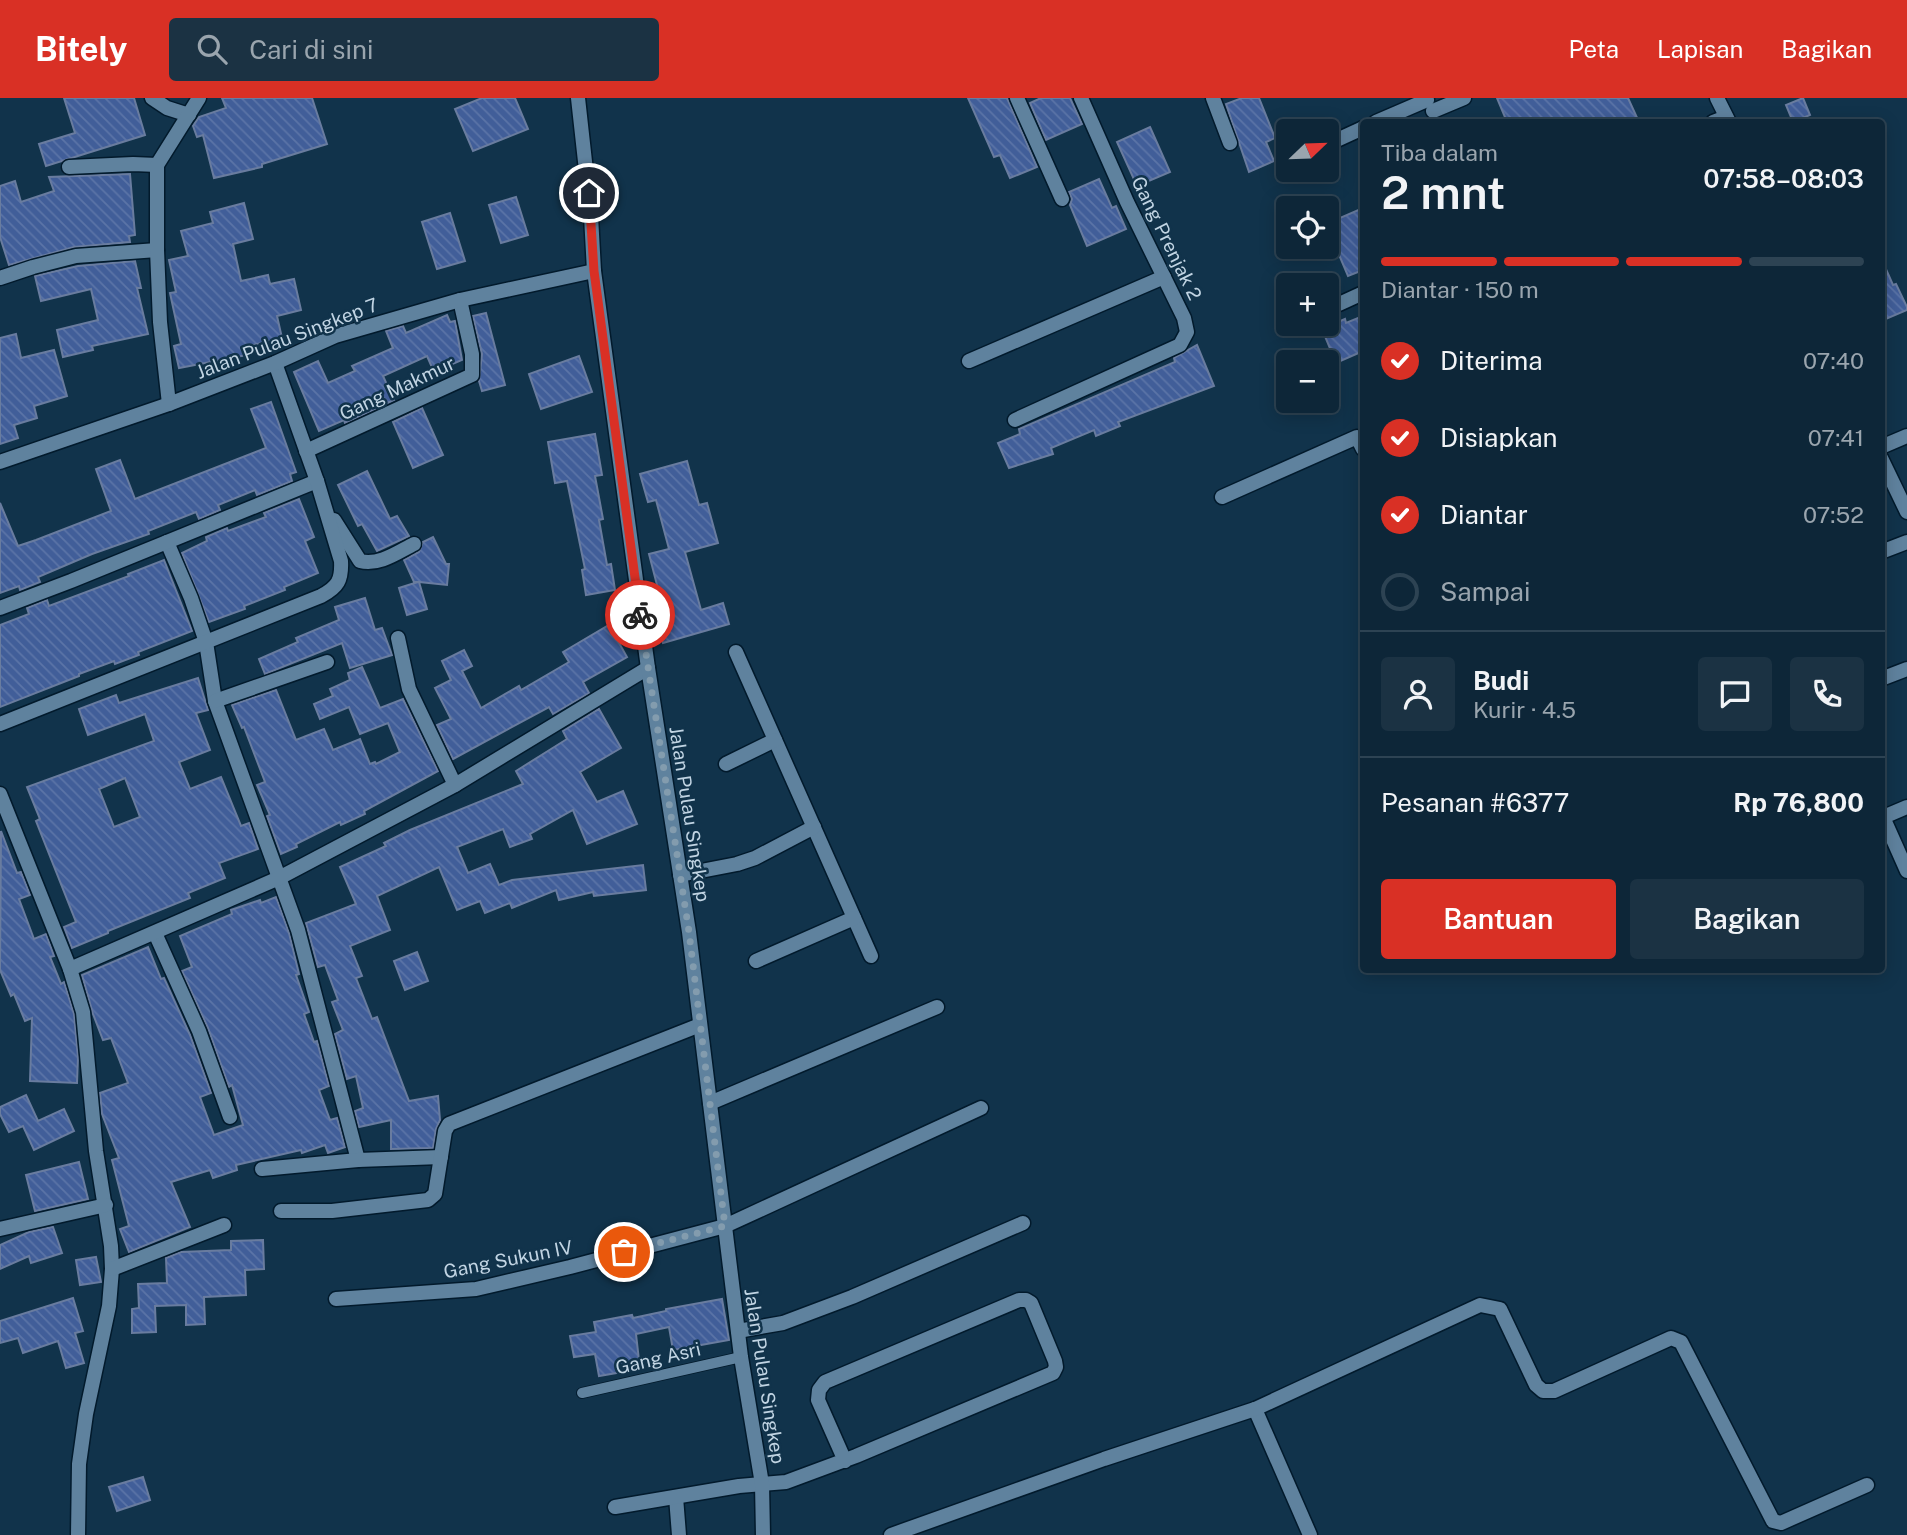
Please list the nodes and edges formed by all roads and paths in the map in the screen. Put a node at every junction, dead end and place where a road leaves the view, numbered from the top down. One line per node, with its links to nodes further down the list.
1 (152, 98): 10 (street)
2 (199, 98): 10 (street)
3 (579, 98): 20 (street, Jalan Pulau Singkep)
4 (1017, 98): 18 (street)
5 (1081, 98): 21 (street, Gang Prenjak 2)
6 (1213, 98): 15 (street)
7 (1464, 98): 9 (street)
8 (1717, 98): 12 (street)
9 (1431, 108): 11 (street)
10 (190, 115): 16 (street)
11 (1388, 119)
12 (1722, 119)
13 (1360, 129): 14 (street)
14 (1339, 139)
15 (1230, 143)
16 (157, 165): 17 (street); 19 (street)
17 (69, 167)
18 (1062, 199)
19 (157, 250): 22 (street); 28 (street)
20 (594, 271): 24 (street, Jalan Pulau Singkep 7); 49 (street, Jalan Pulau Singkep)
21 (1164, 277): 26 (street); 29 (street, Gang Prenjak 2)
22 (0, 278)
23 (1360, 294): 25 (street)
24 (460, 300): 27 (street, Jalan Pulau Singkep 7); 33 (street, Gang Makmur)
25 (1339, 304)
26 (969, 361)
27 (275, 363): 28 (street, Jalan Pulau Singkep 7); 33 (street)
28 (169, 404): 34 (street, Jalan Pulau Singkep 7)
29 (1015, 420)
30 (1907, 436): 32 (street)
31 (1360, 443): 37 (street)
32 (1885, 445)
33 (306, 451): 36 (street)
34 (0, 462)
35 (1885, 466): 39 (street)
36 (317, 481): 38 (street); 40 (street)
37 (1222, 497)
38 (324, 504): 42 (street); 46 (street)
39 (1907, 512)
40 (167, 542): 44 (street); 46 (street)
41 (1907, 542): 43 (street)
42 (414, 544)
43 (1885, 550)
44 (0, 608)
45 (398, 638): 56 (street)
46 (206, 642): 52 (street); 53 (street)
47 (736, 652): 54 (street)
48 (327, 663): 52 (street)
49 (648, 668): 56 (street); 63 (street, Jalan Pulau Singkep)
50 (1907, 669): 51 (street)
51 (1885, 677)
52 (215, 701): 64 (street)
53 (0, 724)
54 (775, 740): 55 (street); 61 (street)
55 (726, 764)
56 (455, 785): 64 (street)
57 (0, 794): 69 (street)
58 (1907, 807): 59 (street)
59 (1885, 816)
60 (1885, 823): 62 (street)
61 (814, 827): 63 (street); 65 (street)
62 (1907, 871)
63 (680, 875): 71 (street, Jalan Pulau Singkep)
64 (279, 878): 66 (street); 76 (street)
65 (854, 918): 67 (street); 68 (street)
66 (155, 933): 69 (street); 74 (street)
67 (871, 956)
68 (756, 961)
69 (70, 970): 78 (street)
70 (937, 1007): 72 (street)
71 (700, 1025): 72 (street, Jalan Pulau Singkep); 75 (street)
72 (710, 1103): 82 (street, Jalan Pulau Singkep)
73 (981, 1108): 82 (street, Gang Sukun IV)
74 (230, 1117)
75 (441, 1157): 76 (street); 79 (street)
76 (358, 1160): 77 (street)
77 (262, 1169)
78 (106, 1205): 83 (street); 84 (street)
79 (281, 1211)
80 (1023, 1223): 86 (street)
81 (224, 1225): 84 (street)
82 (725, 1226): 85 (street, Gang Sukun IV); 86 (street, Jalan Pulau Singkep)
83 (0, 1229)
84 (112, 1269): 95 (street)
85 (336, 1299)
86 (738, 1331): 87 (street, Jalan Pulau Singkep)
87 (741, 1357): 88 (lane, Gang Asri); 91 (street, Jalan Pulau Singkep)
88 (582, 1393)
89 (1255, 1409): 92 (street); 98 (street); 99 (street)
90 (845, 1461): 90 (street); 91 (street)
91 (762, 1483): 93 (street); 97 (street, Jalan Pulau Singkep)
92 (1867, 1485)
93 (676, 1497): 94 (street); 96 (street)
94 (615, 1507)
95 (78, 1535)
96 (678, 1535)
97 (763, 1535)
98 (891, 1535)
99 (1310, 1535)

